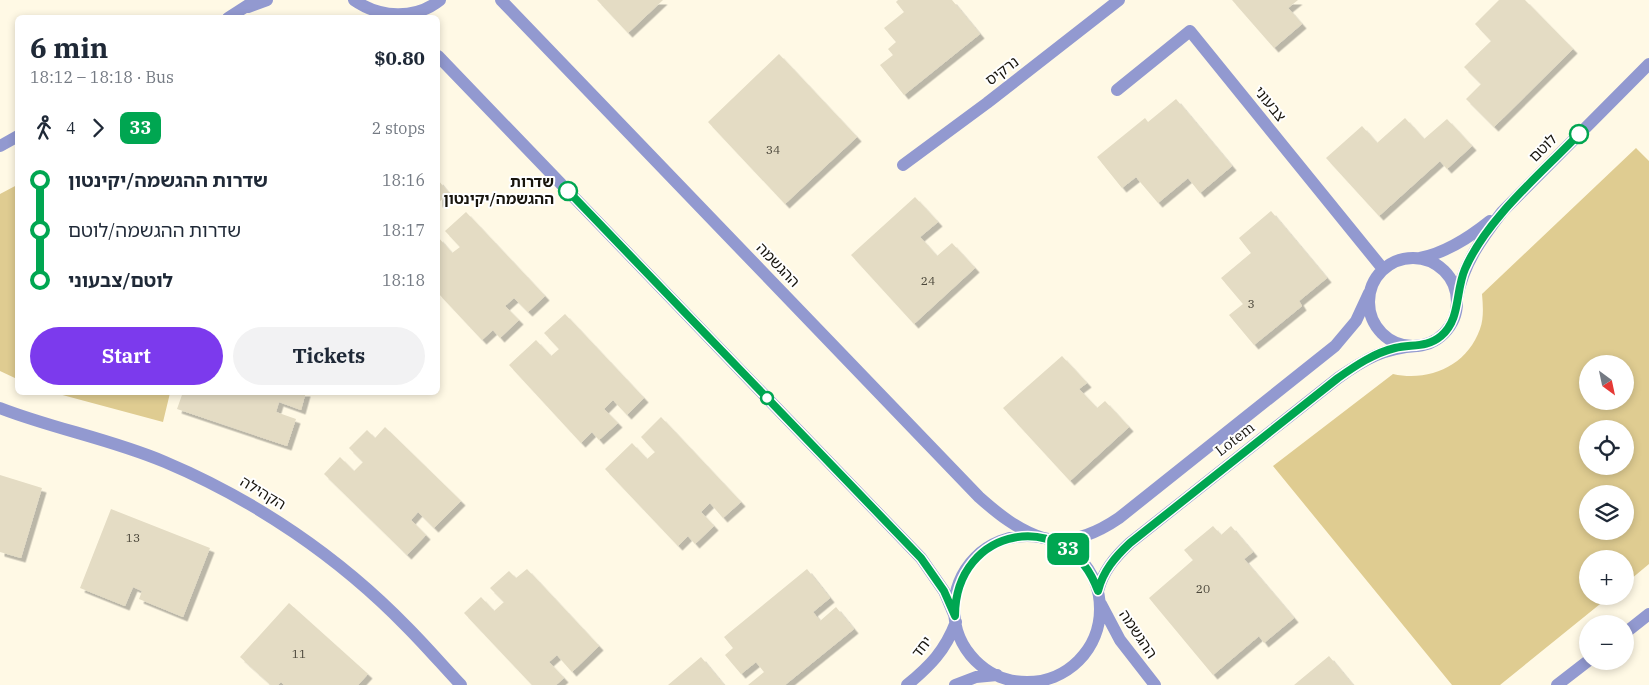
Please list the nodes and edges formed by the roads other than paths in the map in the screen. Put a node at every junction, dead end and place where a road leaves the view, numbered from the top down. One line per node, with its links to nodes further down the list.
1 (256, 0): 7 (street)
2 (267, 0): 7 (street)
3 (354, 0): 9 (street)
4 (440, 0): 9 (street)
5 (501, 0): 23 (street, ההגשמה)
6 (1119, 0): 15 (street, נרקיס)
7 (244, 9): 8 (street)
8 (233, 15)
9 (387, 15)
10 (440, 58): 26 (street)
11 (1649, 64): 16 (street, לוטם)
12 (1117, 90): 18 (street, צבעוני)
13 (15, 138): 14 (street)
14 (0, 146)
15 (902, 165)
16 (1502, 212): 17 (street, לוטם); 20 (street, לוטם)
17 (1416, 258): 18 (street); 20 (street)
18 (1383, 269): 19 (street)
19 (1370, 293): 21 (street); 23 (street, Lotem)
20 (1457, 298): 21 (street)
21 (1417, 346): 24 (street, Lotem)
22 (0, 408): 31 (street, הקהילה)
23 (1048, 540): 24 (street); 26 (street)
24 (1099, 595): 30 (street); 34 (street, ההגשמה)
25 (1649, 614): 27 (street)
26 (955, 619): 29 (street); 32 (street, יחד)
27 (1634, 626)
28 (1579, 668): 35 (street)
29 (997, 675): 30 (street); 33 (street)
30 (1017, 683)
31 (461, 685)
32 (906, 685)
33 (955, 685)
34 (1154, 685)
35 (1558, 685)

